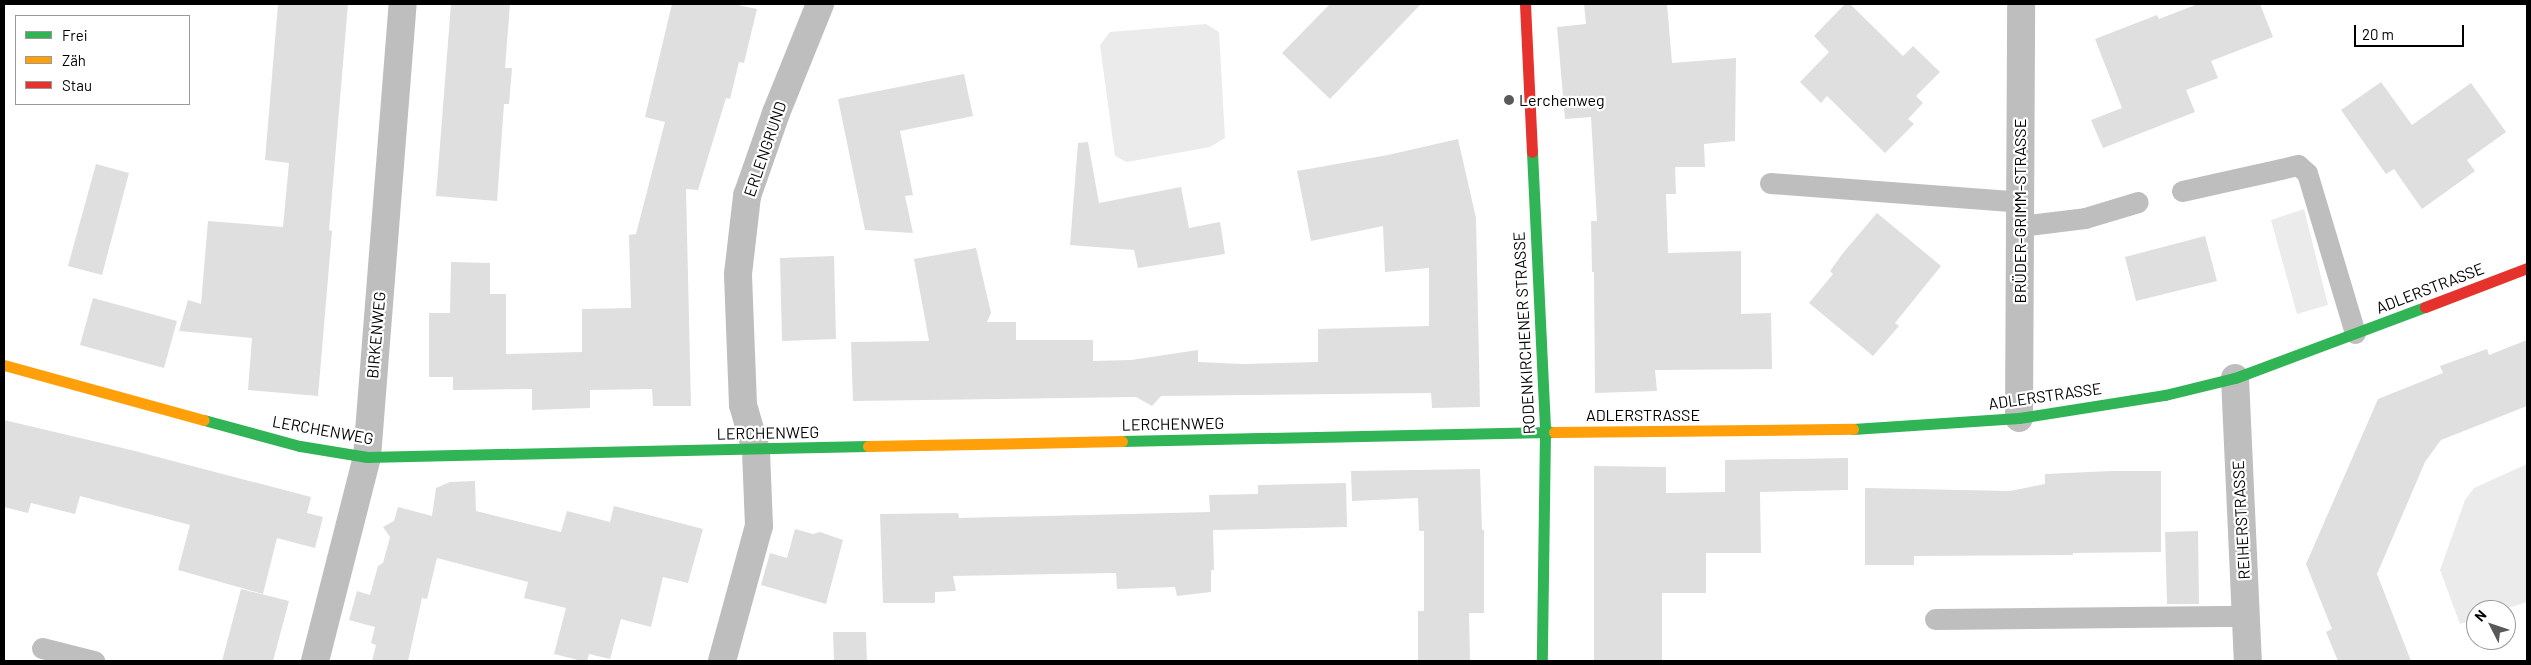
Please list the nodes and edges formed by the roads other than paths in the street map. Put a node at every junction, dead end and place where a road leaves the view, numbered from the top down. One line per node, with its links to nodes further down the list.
1 (403, 4): 16 (street, BIRKENWEG)
2 (820, 4): 15 (street, ERLENGRUND)
3 (1525, 4): 14 (street, RODENKIRCHENER STRASSE)
4 (2021, 4): 8 (street, BRÜDER-GRIMM-STRASSE)
5 (1770, 184): 8 (lane)
6 (2182, 191): 10 (lane)
7 (2138, 202): 8 (lane)
8 (2020, 214): 13 (street, BRÜDER-GRIMM-STRASSE)
9 (2527, 268): 10 (street, ADLERSTRASSE)
10 (2355, 334): 12 (street, ADLERSTRASSE)
11 (4, 365): 16 (street, LERCHENWEG)
12 (2235, 378): 13 (street, ADLERSTRASSE); 17 (street, REIHERSTRASSE)
13 (2020, 418): 14 (street, ADLERSTRASSE)
14 (1545, 432): 15 (street, LERCHENWEG); 23 (street, RODENKIRCHENER STRASSE)
15 (756, 450): 16 (street, LERCHENWEG); 22 (street, ERLENGRUND)
16 (367, 457): 21 (street, BIRKENWEG)
17 (2246, 616): 18 (lane); 24 (street, REIHERSTRASSE)
18 (1935, 619)
19 (42, 648): 20 (lane)
20 (94, 661)
21 (314, 661)
22 (722, 661)
23 (1542, 661)
24 (2248, 661)

